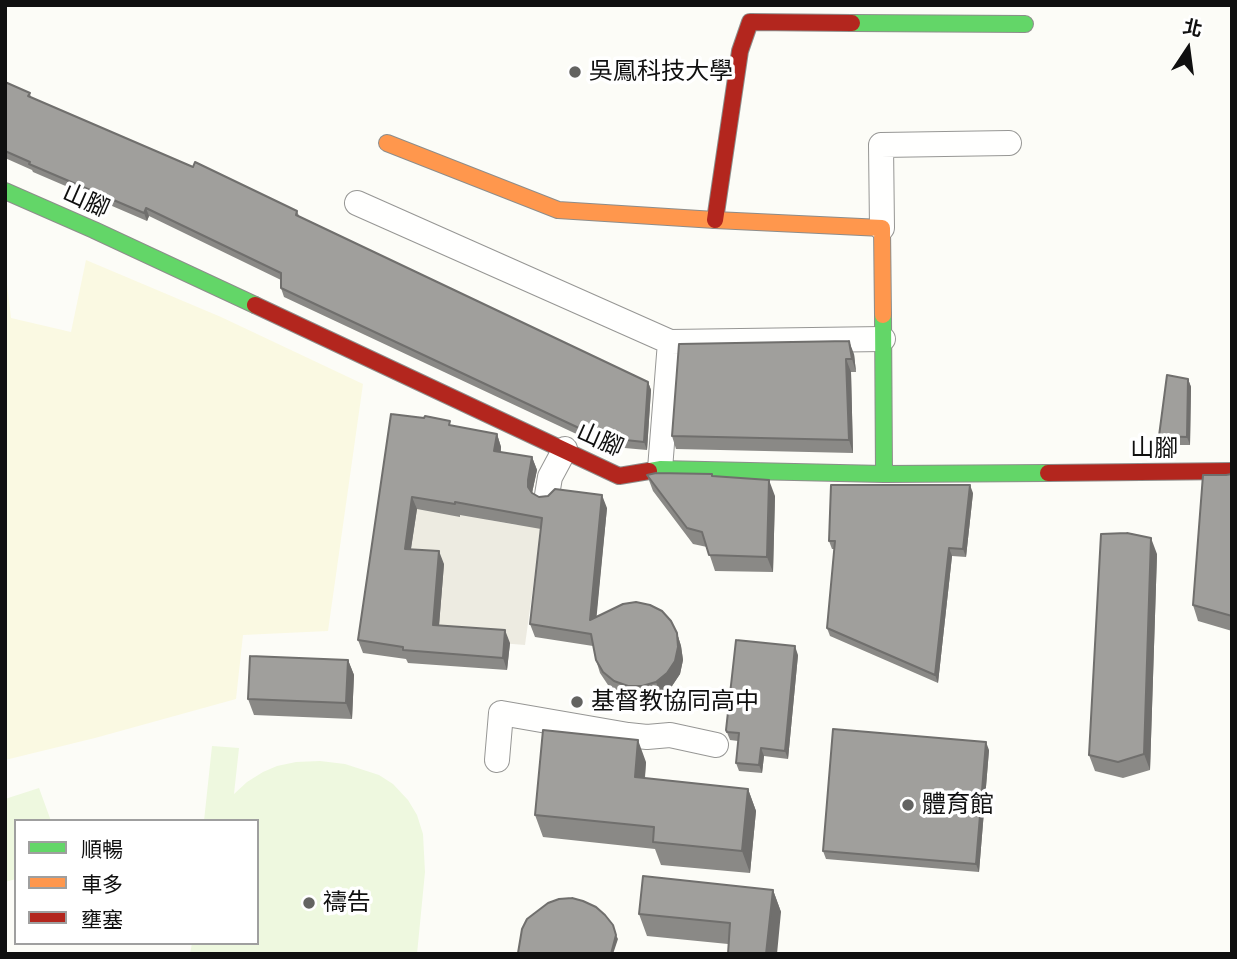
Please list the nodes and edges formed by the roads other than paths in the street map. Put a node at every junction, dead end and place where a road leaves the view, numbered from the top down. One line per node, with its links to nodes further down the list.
1 (917, 14): 2 (street); 7 (street)
2 (1025, 24)
3 (387, 143): 7 (street)
4 (1009, 143): 8 (street)
5 (5, 191): 11 (street, 山腳)
6 (357, 203): 10 (street)
7 (715, 220): 8 (street)
8 (881, 228): 9 (street)
9 (883, 339): 10 (street); 14 (street)
10 (670, 342): 12 (street)
11 (565, 449): 12 (street, 山腳); 15 (street)
12 (660, 469): 14 (street, 山腳)
13 (1232, 471): 14 (street, 山腳)
14 (884, 474)
15 (547, 495)
16 (716, 745): 17 (street)
17 (497, 760)

